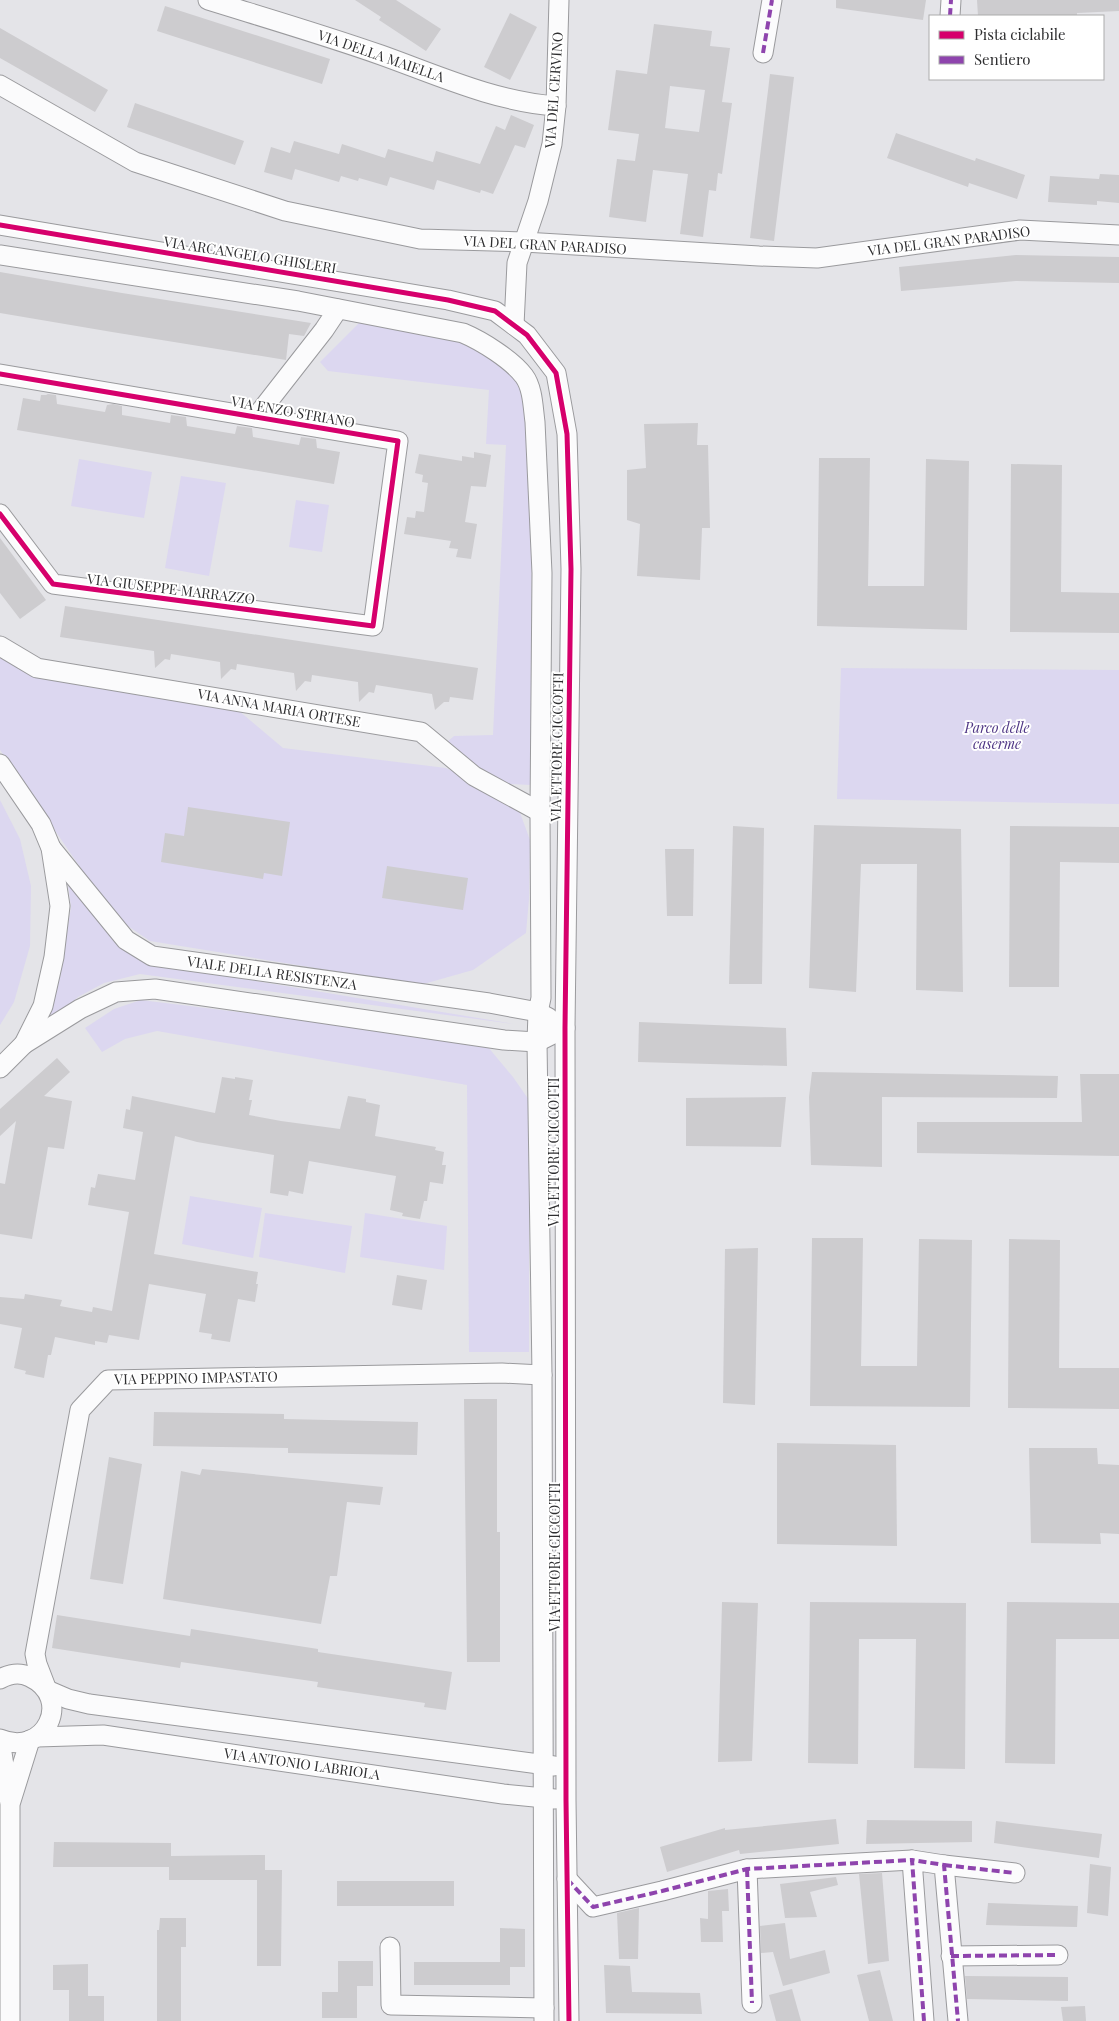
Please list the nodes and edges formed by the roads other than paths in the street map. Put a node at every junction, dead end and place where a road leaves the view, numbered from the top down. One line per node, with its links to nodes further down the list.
1 (208, 0): 8 (street, VIA DELLA MAIELLA)
2 (559, 0): 8 (street, VIA DEL CERVINO)
3 (772, 0): 6 (street)
4 (951, 0): 5 (street)
5 (950, 15)
6 (763, 53)
7 (0, 86): 11 (street, VIA DEL GRAN PARADISO)
8 (556, 106): 11 (street, VIA DEL CERVINO)
9 (0, 225): 14 (street, VIA ARCANGELO GHISLERI)
10 (1119, 235): 11 (street, VIA DEL GRAN PARADISO)
11 (524, 242): 15 (street, VIA DEL CERVINO)
12 (0, 255): 13 (street)
13 (338, 308): 17 (street, VIA ENZO STRIANO); 22 (street, VIA ETTORE CICCOTTI)
14 (495, 311): 15 (street, VIA ETTORE CICCOTTI)
15 (514, 325): 25 (street, VIA ETTORE CICCOTTI)
16 (0, 374): 17 (street, VIA ENZO STRIANO)
17 (256, 417): 19 (street, VIA ENZO STRIANO)
18 (0, 514): 19 (street, VIA GIUSEPPE MARRAZZO)
19 (373, 626)
20 (0, 646): 22 (street, VIA ANNA MARIA ORTESE)
21 (0, 764): 23 (street, VIALE DELLA RESISTENZA)
22 (540, 812): 24 (street, VIA ETTORE CICCOTTI)
23 (52, 848): 24 (street, VIALE DELLA RESISTENZA); 27 (street, VIALE DELLA RESISTENZA)
24 (538, 1012): 25 (street); 26 (street, VIA ETTORE CICCOTTI)
25 (565, 1028): 26 (street); 36 (street, VIA ETTORE CICCOTTI)
26 (537, 1042): 27 (street, VIALE DELLA RESISTENZA); 29 (street, VIA ETTORE CICCOTTI)
27 (24, 1044): 28 (street, VIALE DELLA RESISTENZA)
28 (0, 1068)
29 (542, 1375): 30 (street, VIA PEPPINO IMPASTATO); 35 (street, VIA ETTORE CICCOTTI)
30 (35, 1654): 31 (street); 32 (street, VIA PEPPINO IMPASTATO)
31 (5, 1677): 32 (street)
32 (47, 1690): 33 (street, VIA PEPPINO IMPASTATO); 35 (street)
33 (34, 1738): 34 (street, VIA ANTONIO LABRIOLA); 37 (street, VIA ANTONIO LABRIOLA); 39 (street, VIA PEPPINO IMPASTATO)
34 (0, 1739): 39 (street)
35 (543, 1766): 36 (street); 37 (street, VIA ETTORE CICCOTTI)
36 (567, 1766): 38 (street, VIA ETTORE CICCOTTI)
37 (544, 1799): 38 (street, VIA ANTONIO LABRIOLA); 50 (street, VIA ETTORE CICCOTTI)
38 (566, 1800): 44 (street, VIA ETTORE CICCOTTI)
39 (10, 1804): 51 (street)
40 (912, 1860): 41 (street); 42 (street); 53 (street)
41 (944, 1865): 43 (street); 47 (street)
42 (747, 1869): 44 (street); 48 (street)
43 (1015, 1873)
44 (567, 1879): 52 (street, VIA ETTORE CICCOTTI)
45 (390, 1947): 49 (street)
46 (1058, 1955): 47 (street)
47 (951, 1956): 54 (street)
48 (752, 2003)
49 (429, 2013): 50 (street)
50 (544, 2014)
51 (10, 2021)
52 (568, 2021)
53 (924, 2021)
54 (958, 2021)

